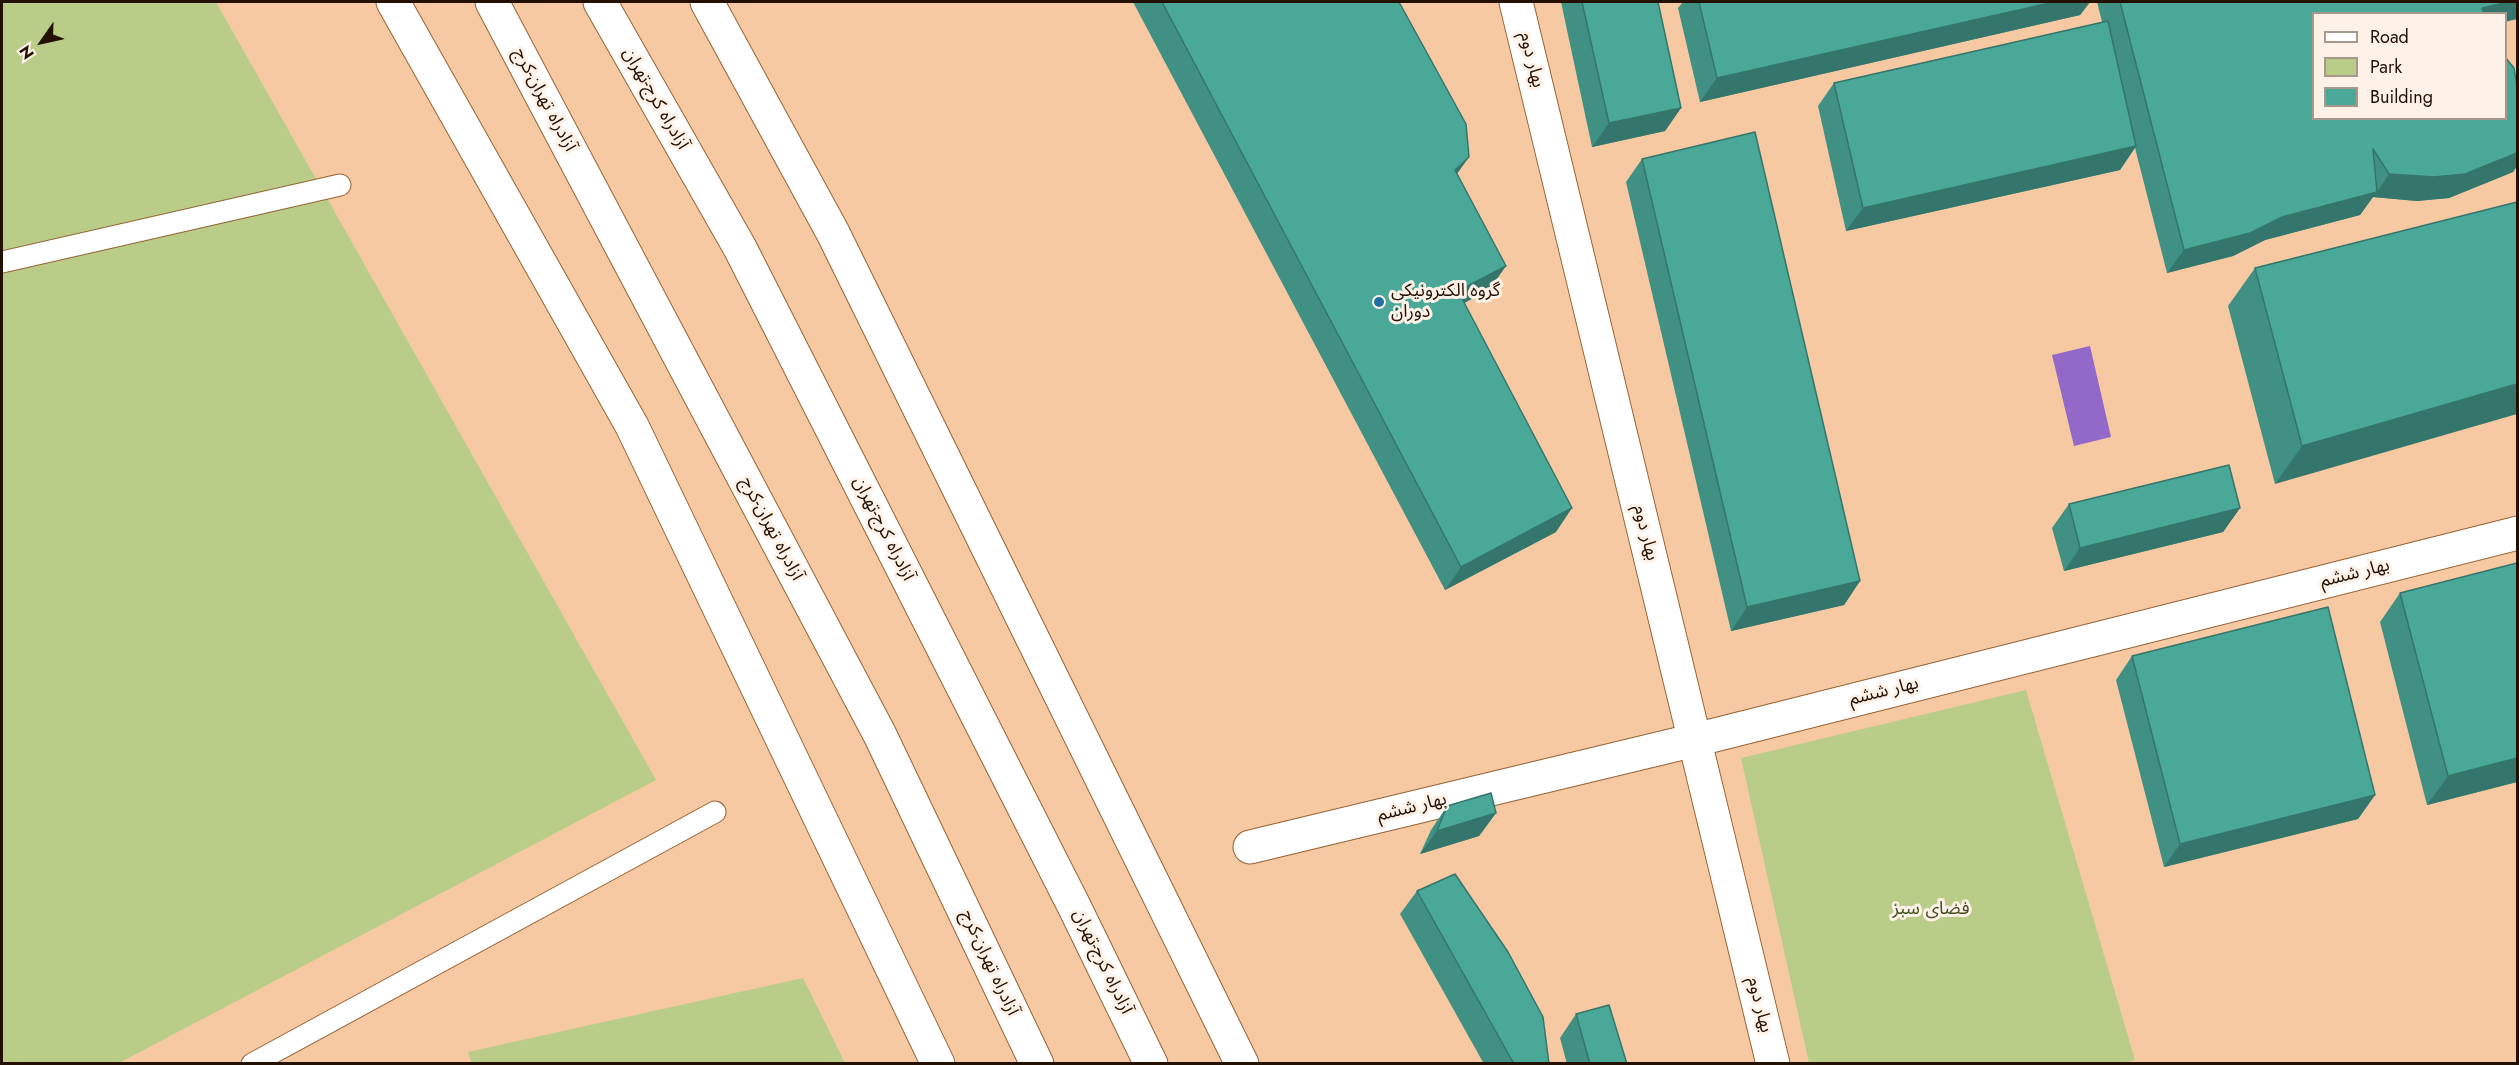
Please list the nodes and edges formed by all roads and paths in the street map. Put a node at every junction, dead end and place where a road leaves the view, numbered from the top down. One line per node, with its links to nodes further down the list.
1 (393, 2): 13 (main road)
2 (492, 2): 14 (main road, آزادراه تهران-کرج)
3 (600, 2): 15 (main road, آزادراه کرج-تهران)
4 (707, 2): 16 (main road)
5 (1516, 2): 9 (main road, بهار دوم)
6 (340, 185): 7 (lane)
7 (2, 262)
8 (2517, 533): 9 (main road, بهار ششم)
9 (1695, 740): 11 (main road, بهار ششم); 17 (main road, بهار دوم)
10 (715, 812): 12 (lane)
11 (1250, 847)
12 (252, 1064)
13 (938, 1064)
14 (1037, 1064)
15 (1151, 1064)
16 (1242, 1064)
17 (1773, 1064)

